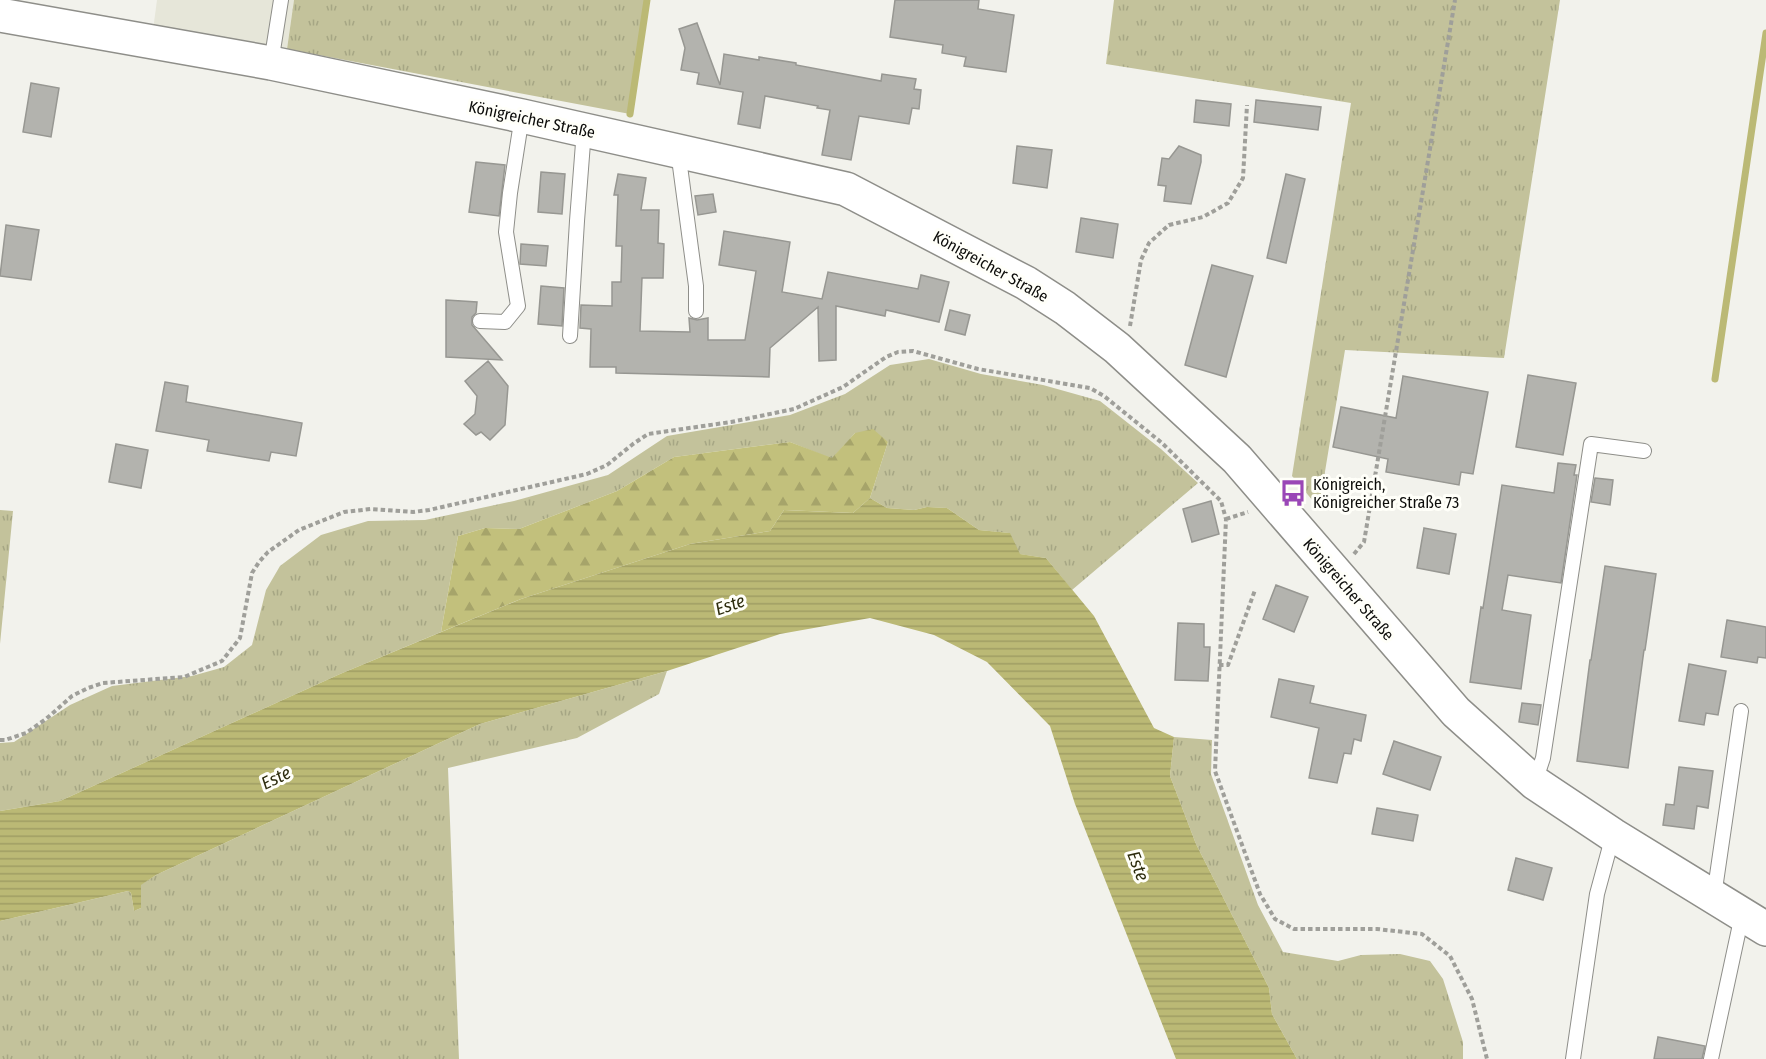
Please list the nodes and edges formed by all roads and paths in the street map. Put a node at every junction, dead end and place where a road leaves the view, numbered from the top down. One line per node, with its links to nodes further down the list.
1 (281, 0): 4 (lane)
2 (1455, 0): 14 (path)
3 (0, 15): 4 (street, Königreicher Straße)
4 (271, 63): 6 (street, Königreicher Straße)
5 (1246, 105): 12 (path)
6 (522, 116): 7 (street, Königreicher Straße); 10 (lane)
7 (584, 130): 8 (street, Königreicher Straße); 11 (lane)
8 (678, 151): 9 (lane); 12 (street, Königreicher Straße)
9 (696, 311)
10 (480, 321)
11 (570, 336)
12 (1117, 348): 14 (street, Königreicher Straße)
13 (1644, 451): 19 (lane)
14 (1337, 575): 19 (street, Königreicher Straße)
15 (1255, 590): 16 (path)
16 (1219, 666): 18 (path); 23 (path)
17 (1741, 711): 21 (lane)
18 (0, 740)
19 (1535, 783): 20 (street, Königreicher Straße)
20 (1613, 835): 21 (street, Königreicher Straße); 24 (lane)
21 (1714, 898): 22 (street, Königreicher Straße)
22 (1754, 922): 25 (lane)
23 (1487, 1059)
24 (1573, 1059)
25 (1711, 1059)

